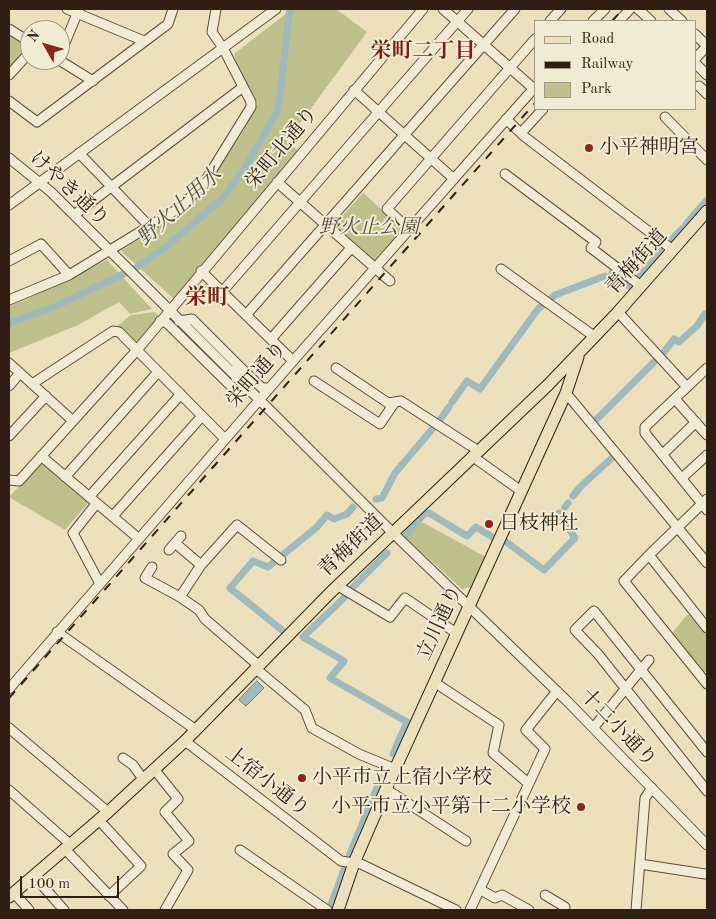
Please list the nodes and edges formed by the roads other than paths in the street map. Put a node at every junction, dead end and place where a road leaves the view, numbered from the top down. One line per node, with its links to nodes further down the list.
1 (67, 9): 14 (street)
2 (216, 9): 29 (street)
3 (276, 9): 29 (street)
4 (423, 9): 41 (street, 栄町北通り)
5 (443, 9): 20 (street)
6 (468, 9): 20 (street)
7 (515, 9): 27 (street)
8 (561, 9): 15 (street)
9 (604, 9): 16 (street)
10 (630, 9): 17 (street)
11 (638, 9): 18 (street)
12 (669, 9): 19 (street)
13 (171, 10): 26 (street)
14 (78, 11): 22 (street); 26 (street)
15 (551, 20)
16 (595, 20)
17 (620, 20)
18 (650, 20)
19 (681, 20)
20 (457, 21): 27 (street); 45 (street)
21 (9, 29): 24 (street)
22 (70, 31)
23 (696, 35): 28 (street)
24 (20, 36)
25 (534, 40): 34 (street)
26 (144, 41): 37 (street)
27 (484, 45): 34 (street); 49 (street)
28 (707, 46): 30 (street)
29 (223, 48): 39 (street); 50 (street)
30 (696, 58)
31 (20, 63): 36 (street)
32 (696, 64): 35 (street)
33 (70, 67): 37 (street)
34 (510, 67): 40 (street); 52 (street)
35 (707, 75)
36 (9, 76)
37 (93, 81): 43 (street)
38 (699, 86): 42 (street)
39 (243, 87): 58 (street); 64 (street)
40 (534, 88): 47 (street, 栄町通り)
41 (354, 90): 45 (street); 57 (street, 栄町北通り)
42 (707, 94)
43 (9, 101)
44 (542, 110): 48 (street)
45 (378, 111): 49 (street); 59 (street)
46 (664, 117): 53 (street)
47 (506, 119): 48 (street); 55 (street, 栄町通り)
48 (522, 133): 67 (street)
49 (405, 135): 52 (street); 63 (street)
50 (79, 154): 56 (street); 58 (street)
51 (9, 158): 56 (street, けやき通り)
52 (431, 158): 55 (street); 65 (street)
53 (707, 160)
54 (505, 174): 75 (street)
55 (454, 178): 65 (street, 栄町通り)
56 (40, 181): 60 (street); 62 (street, けやき通り)
57 (277, 182): 59 (street); 72 (street, 栄町北通り)
58 (111, 187): 62 (street); 64 (street)
59 (299, 202): 63 (street); 76 (street)
60 (9, 206)
61 (707, 211): 67 (main road, 青梅街道)
62 (74, 215): 68 (street, けやき通り)
63 (325, 225): 66 (street); 80 (street)
64 (150, 227): 68 (street)
65 (409, 229): 70 (street, 栄町通り)
66 (351, 248): 70 (street); 85 (street)
67 (673, 250): 75 (main road, 青梅街道)
68 (110, 251): 73 (street); 78 (street, けやき通り)
69 (9, 261): 73 (street)
70 (374, 268): 74 (street); 89 (street, 栄町通り)
71 (501, 269): 84 (street)
72 (201, 271): 76 (street); 78 (street, 栄町北通り)
73 (69, 274): 77 (street)
74 (390, 281)
75 (641, 286): 79 (main road, 青梅街道)
76 (222, 292): 80 (street)
77 (9, 300)
78 (168, 310): 81 (street, 栄町北通り); 82 (street, けやき通り)
79 (618, 312): 84 (main road, 青梅街道); 100 (street)
80 (246, 315): 85 (street)
81 (160, 321): 86 (street, 栄町北通り); 87 (street)
82 (180, 321): 83 (street, けやき通り); 91 (street)
83 (192, 334): 87 (street); 96 (street, けやき通り)
84 (595, 337): 88 (main road, 青梅街道)
85 (271, 339): 89 (street)
86 (136, 350): 94 (street); 98 (street); 110 (street, 栄町北通り)
87 (194, 350): 101 (street)
88 (580, 353): 103 (main road, 立川通り); 115 (main road, 青梅街道)
89 (292, 360): 102 (street, 栄町通り)
90 (9, 363): 95 (street)
91 (237, 364): 96 (street); 102 (street)
92 (336, 368): 108 (street)
93 (707, 369): 100 (street)
94 (158, 372): 104 (street); 119 (street)
95 (20, 373): 98 (street); 99 (street)
96 (236, 378): 101 (street, けやき通り)
97 (314, 381): 108 (street)
98 (32, 384): 105 (street)
99 (9, 386)
100 (687, 387): 107 (street)
101 (246, 388): 106 (street, けやき通り)
102 (269, 388): 106 (street, 栄町通り)
103 (566, 393): 122 (main road, 立川通り); 126 (street)
104 (181, 394): 109 (street); 123 (street)
105 (46, 396): 110 (street); 113 (street)
106 (259, 399): 114 (street, 栄町通り); 127 (street, 十二小通り)
107 (675, 399): 111 (street); 116 (street)
108 (396, 402): 115 (street)
109 (202, 416): 114 (street); 125 (street)
110 (72, 420): 118 (street, 栄町北通り)
111 (696, 422): 112 (street); 116 (street)
112 (707, 435)
113 (9, 436)
114 (225, 439): 128 (street, 栄町通り)
115 (475, 453): 122 (street); 127 (main road, 青梅街道)
116 (662, 454): 120 (street)
117 (707, 455): 120 (street)
118 (41, 456): 119 (street); 121 (street, 栄町北通り)
119 (65, 477): 123 (street)
120 (682, 478): 124 (street)
121 (9, 480)
122 (521, 492): 138 (main road, 立川通り)
123 (93, 500): 125 (street); 135 (street)
124 (706, 504): 126 (street)
125 (113, 516): 128 (street)
126 (677, 527): 130 (street); 132 (street)
127 (392, 532): 136 (main road, 青梅街道); 138 (street, 十二小通り)
128 (138, 538): 135 (street, 栄町通り)
129 (175, 543): 133 (street)
130 (649, 555): 139 (street); 146 (street)
131 (278, 558): 133 (street)
132 (707, 564)
133 (201, 565): 137 (street)
134 (152, 567): 137 (street)
135 (99, 582): 140 (street, 栄町通り)
136 (338, 586): 141 (street); 143 (main road, 青梅街道)
137 (180, 597): 143 (street)
138 (469, 606): 141 (main road, 立川通り); 149 (street, 十二小通り)
139 (707, 628)
140 (57, 632): 147 (street, 栄町通り); 152 (street)
141 (456, 633): 145 (main road, 立川通り)
142 (649, 660): 144 (street)
143 (256, 667): 152 (main road, 青梅街道); 157 (street)
144 (641, 670): 148 (street); 148 (street); 154 (street)
145 (434, 682): 157 (main road, 立川通り); 159 (street)
146 (707, 684)
147 (9, 689)
148 (625, 690): 150 (street); 163 (street)
149 (557, 691): 150 (street, 十二小通り); 159 (street)
150 (594, 727): 160 (street, 十二小通り)
151 (9, 728): 164 (street)
152 (196, 730): 153 (main road, 青梅街道)
153 (185, 741): 156 (main road, 青梅街道); 170 (street, 上宿小通り)
154 (707, 752)
155 (123, 758): 158 (street)
156 (154, 769): 158 (main road, 青梅街道); 182 (street)
157 (394, 769): 161 (main road, 立川通り)
158 (143, 778): 164 (main road, 青梅街道)
159 (528, 783): 174 (street)
160 (652, 788): 167 (street); 171 (street, 十二小通り)
161 (386, 789): 166 (street); 170 (main road, 立川通り)
162 (9, 790): 168 (street)
163 (707, 791)
164 (108, 812): 165 (main road, 青梅街道)
165 (99, 820): 168 (main road, 青梅街道); 176 (street)
166 (466, 841)
167 (707, 845)
168 (67, 847): 173 (main road, 青梅街道); 176 (street)
169 (240, 850): 183 (street)
170 (354, 862): 184 (main road, 立川通り); 185 (street, 上宿小通り)
171 (640, 864): 172 (street); 188 (street, 十二小通り)
172 (705, 874)
173 (34, 876): 175 (main road, 青梅街道); 180 (street)
174 (481, 890): 186 (street); 187 (street)
175 (11, 895): 179 (street)
176 (109, 896): 181 (street)
177 (545, 896): 178 (street)
178 (567, 909)
179 (29, 910)
180 (64, 910)
181 (123, 910)
182 (165, 910)
183 (327, 910)
184 (338, 910)
185 (456, 910)
186 (470, 910)
187 (529, 910)
188 (636, 910)

